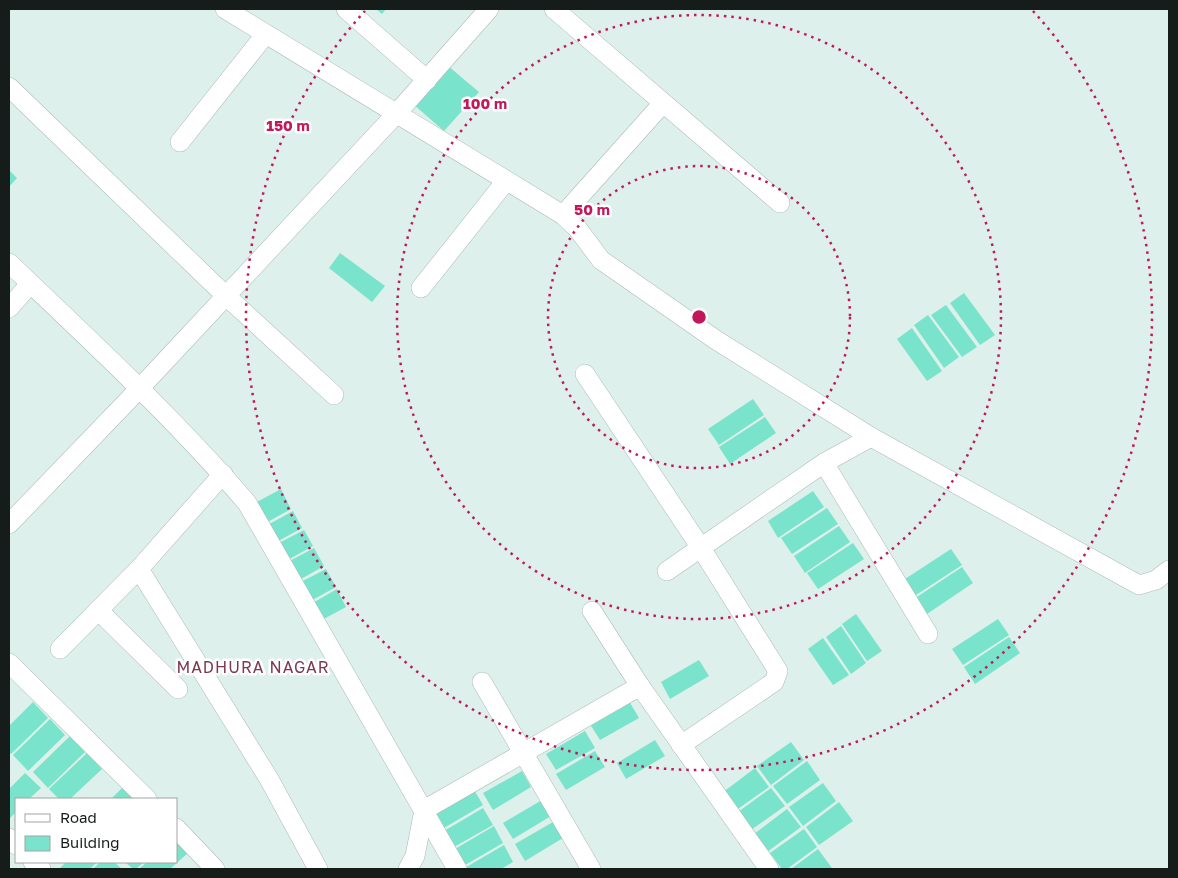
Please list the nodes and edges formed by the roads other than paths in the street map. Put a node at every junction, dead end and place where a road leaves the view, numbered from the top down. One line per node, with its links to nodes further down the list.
1 (226, 9): 5 (street)
2 (346, 9): 6 (street)
3 (489, 9): 6 (street)
4 (554, 9): 8 (street)
5 (265, 35): 9 (street); 10 (street)
6 (427, 80): 9 (street)
7 (9, 87): 17 (street)
8 (663, 103): 12 (street); 13 (street)
9 (397, 113): 11 (street); 17 (street)
10 (180, 142)
11 (506, 181): 13 (street); 16 (street)
12 (780, 203)
13 (563, 215): 22 (street)
14 (9, 263): 15 (street)
15 (30, 284): 18 (street); 20 (street)
16 (421, 288)
17 (225, 295): 20 (street); 21 (street)
18 (9, 308)
19 (585, 374): 26 (street)
20 (139, 388): 24 (street); 25 (street)
21 (334, 395)
22 (871, 437): 23 (street); 28 (street)
23 (824, 463): 26 (street); 32 (street)
24 (223, 474): 27 (street); 41 (street)
25 (9, 524)
26 (701, 548): 29 (street); 38 (street)
27 (139, 569): 30 (street); 44 (street)
28 (1169, 570)
29 (667, 571)
30 (98, 610): 33 (street); 37 (street)
31 (592, 612): 36 (street)
32 (928, 634)
33 (60, 649)
34 (9, 663): 40 (street)
35 (482, 682): 39 (street)
36 (640, 686): 38 (street); 39 (street)
37 (178, 689)
38 (681, 745): 48 (street)
39 (524, 754): 41 (street); 47 (street)
40 (146, 798)
41 (424, 810): 45 (street); 46 (street)
42 (178, 830): 43 (street)
43 (215, 869)
44 (318, 869)
45 (408, 869)
46 (457, 869)
47 (591, 869)
48 (769, 869)

